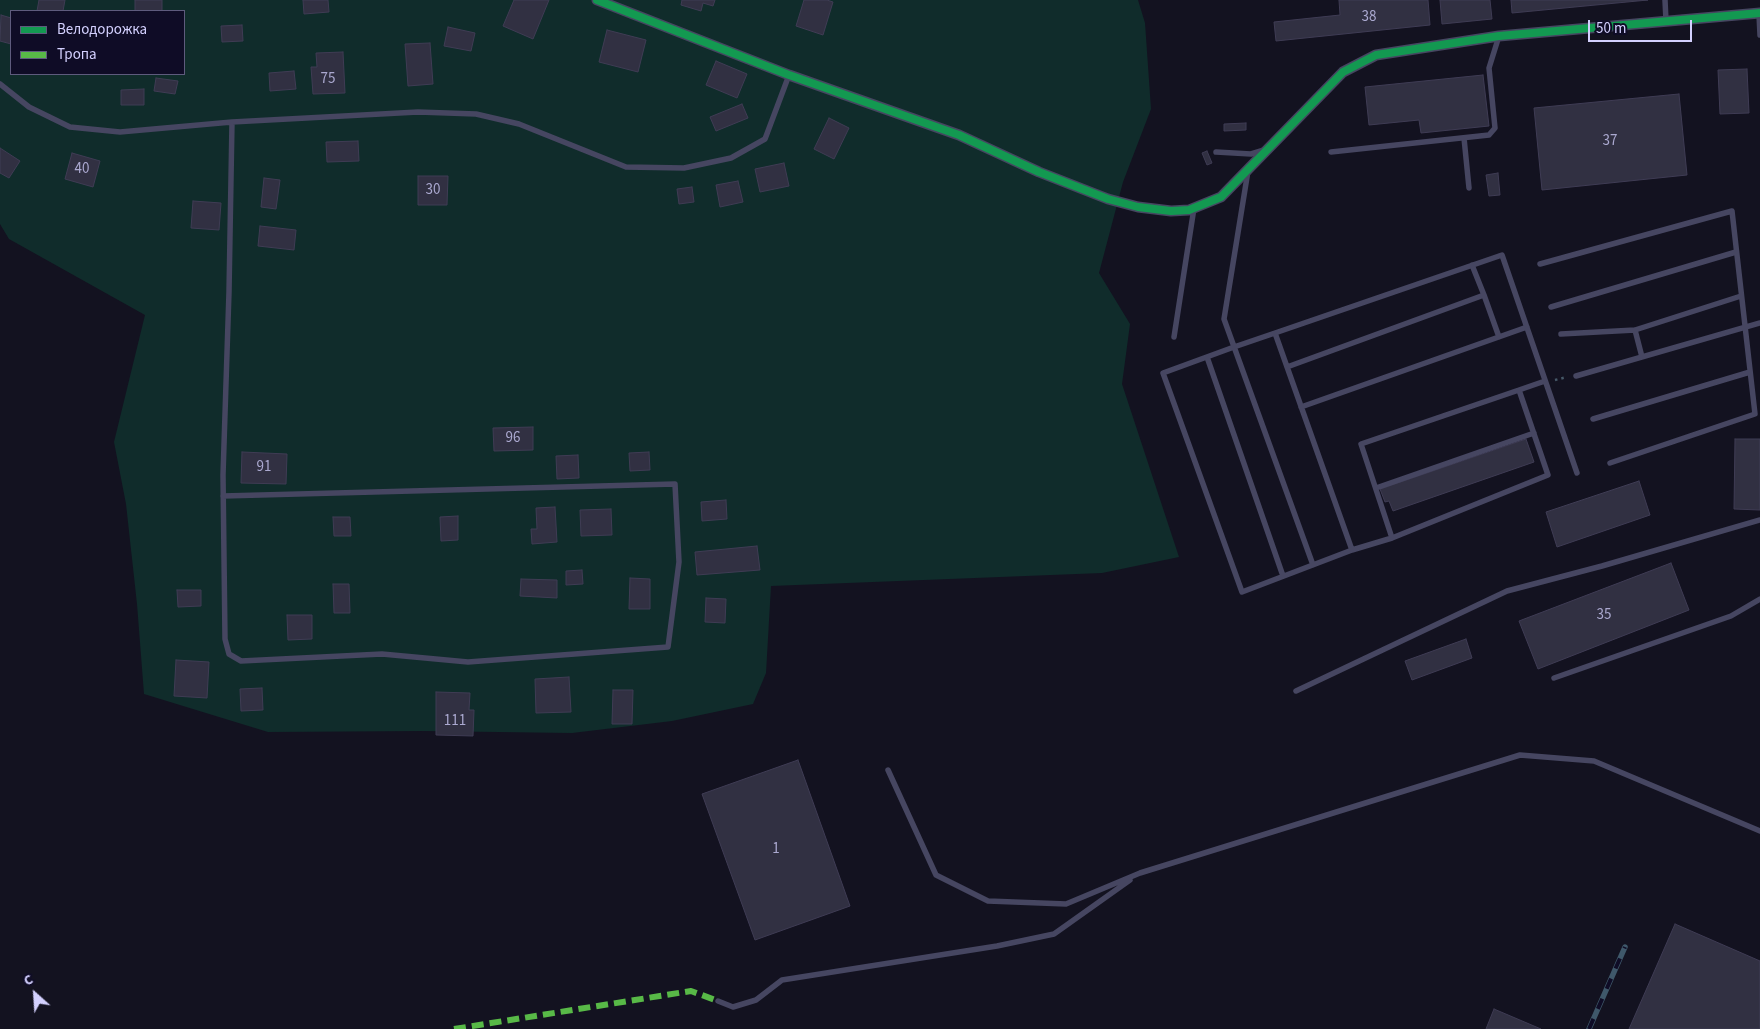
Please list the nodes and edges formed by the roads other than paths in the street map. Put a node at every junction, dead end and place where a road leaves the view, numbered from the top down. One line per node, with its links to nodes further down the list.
1 (597, 0): 7 (street)
2 (1665, 0): 4 (lane)
3 (1759, 14): 4 (street); 5 (lane)
4 (1666, 21): 6 (street)
5 (1760, 35)
6 (1499, 36): 10 (lane); 11 (street)
7 (789, 75): 9 (lane); 16 (street)
8 (0, 84): 9 (lane)
9 (232, 122): 45 (lane)
10 (1464, 138): 13 (lane); 15 (lane)
11 (1268, 148): 12 (lane); 14 (street)
12 (1216, 152)
13 (1331, 152)
14 (1248, 169): 16 (street); 31 (lane)
15 (1469, 188)
16 (1194, 208): 29 (lane)
17 (1736, 252): 18 (lane); 21 (lane); 22 (lane)
18 (1540, 264)
19 (1472, 265): 20 (lane); 24 (lane); 27 (lane)
20 (1484, 295): 30 (lane); 34 (lane)
21 (1741, 296): 25 (lane); 26 (lane)
22 (1551, 307)
23 (1760, 322): 25 (lane)
24 (1527, 327): 30 (lane); 37 (lane)
25 (1745, 327): 33 (lane); 35 (lane)
26 (1635, 330): 28 (lane); 33 (lane)
27 (1275, 333): 31 (lane); 34 (lane)
28 (1561, 334)
29 (1174, 337)
30 (1499, 337): 39 (lane)
31 (1234, 347): 32 (lane); 49 (lane)
32 (1207, 357): 50 (lane); 50 (lane)
33 (1642, 357): 36 (lane)
34 (1287, 367): 39 (lane)
35 (1750, 372): 40 (lane); 42 (lane)
36 (1576, 376)
37 (1545, 381): 38 (lane); 43 (lane)
38 (1519, 390): 41 (lane); 44 (lane)
39 (1301, 407): 48 (lane)
40 (1593, 419)
41 (1534, 433): 44 (lane); 47 (lane)
42 (1610, 462)
43 (1577, 473)
44 (1376, 488): 47 (lane)
45 (223, 496): 45 (lane)
46 (1760, 520): 53 (lane)
47 (1392, 538): 48 (lane)
48 (1352, 550): 49 (lane)
49 (1313, 565): 50 (lane)
50 (1283, 576)
51 (1760, 599): 52 (lane)
52 (1554, 678)
53 (1296, 691)
54 (888, 770): 56 (lane)
55 (1760, 831): 56 (lane)
56 (1140, 873): 57 (lane)
57 (718, 1001)

